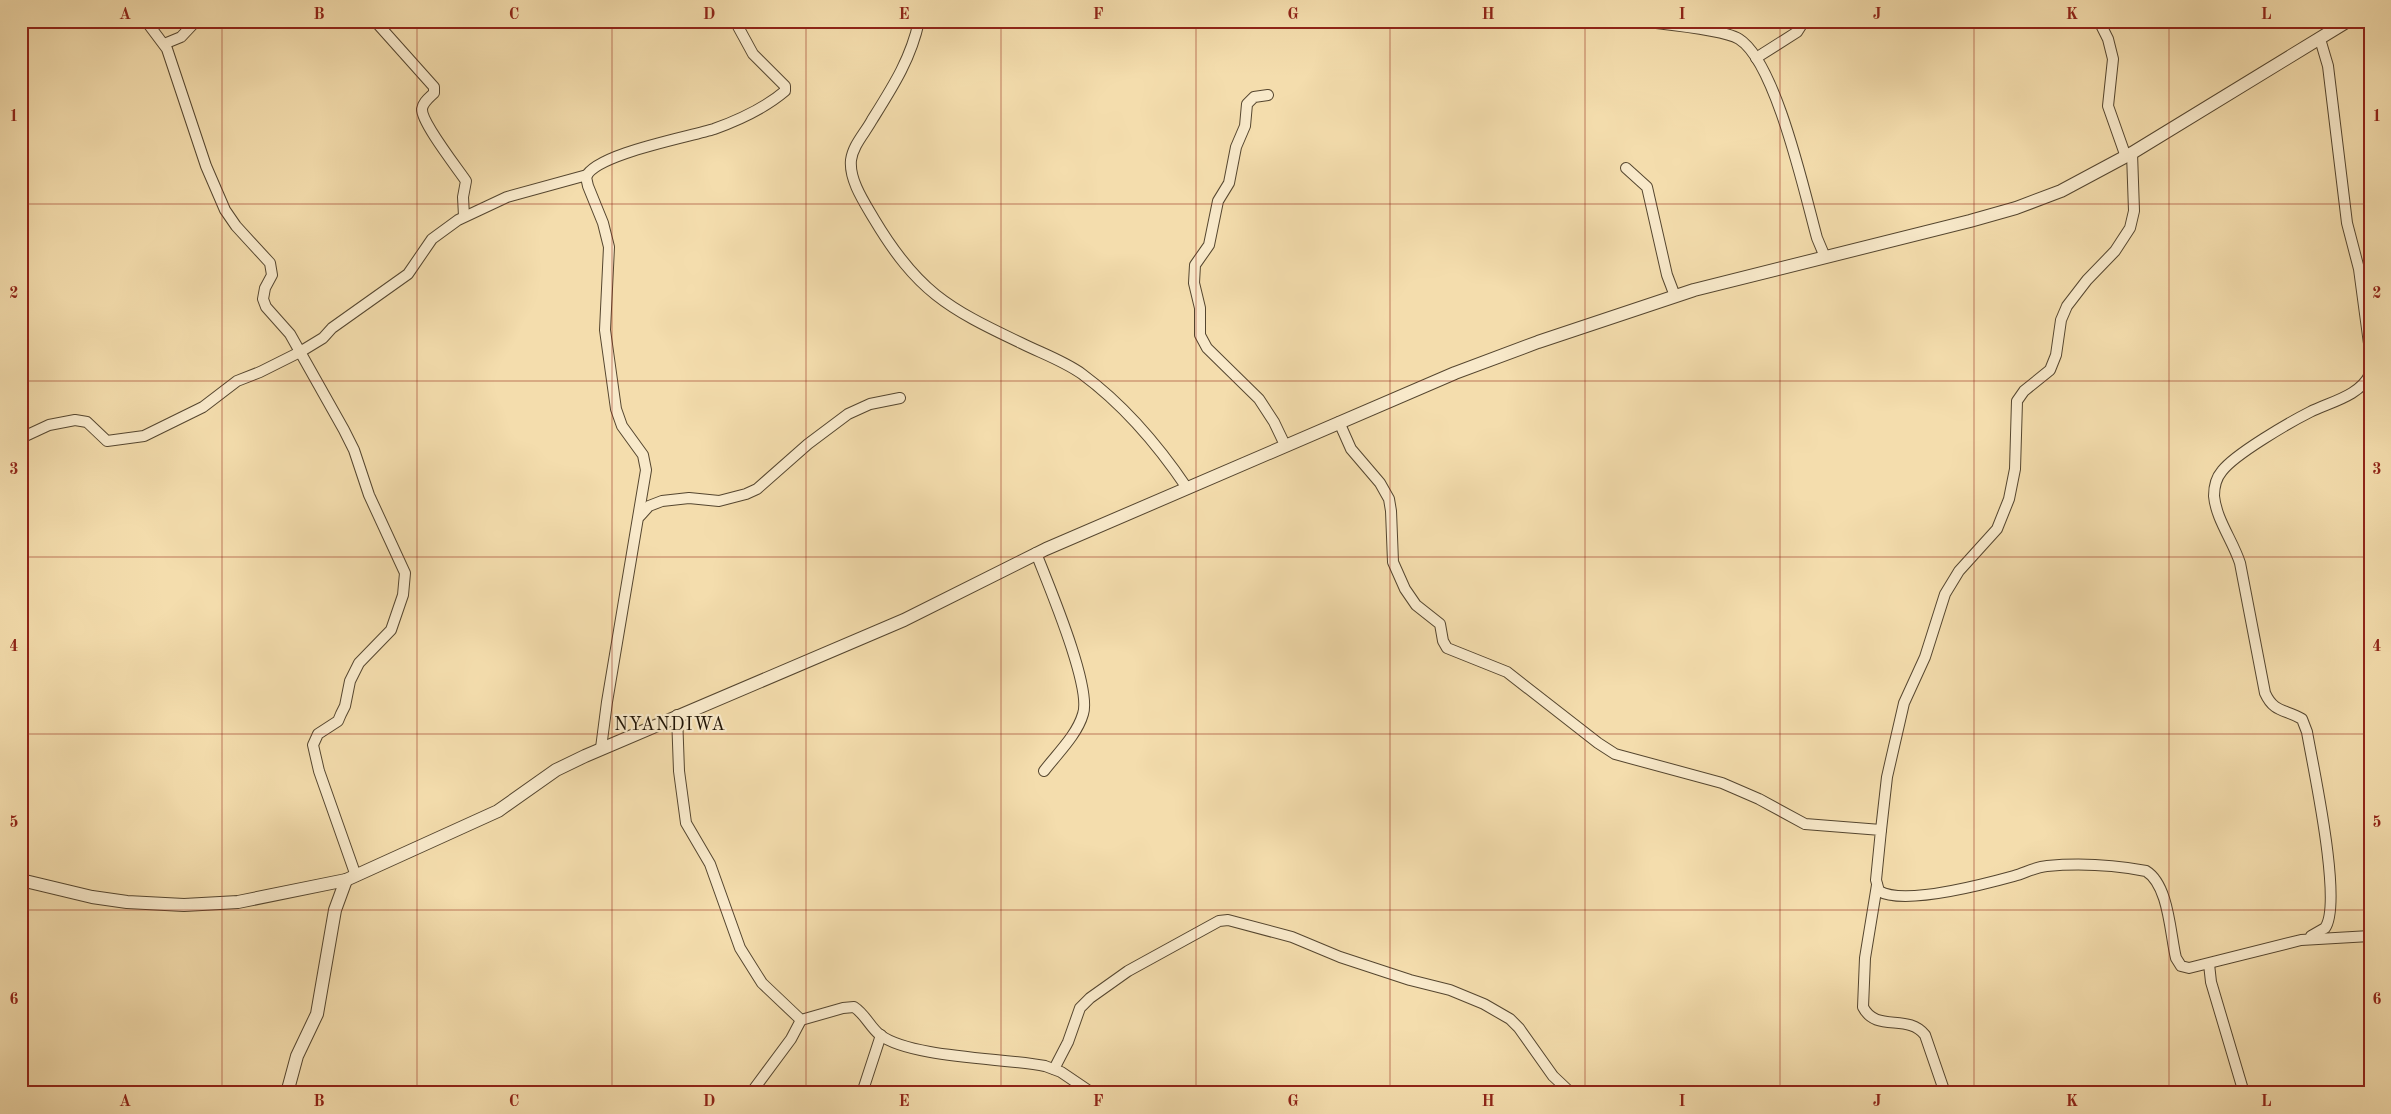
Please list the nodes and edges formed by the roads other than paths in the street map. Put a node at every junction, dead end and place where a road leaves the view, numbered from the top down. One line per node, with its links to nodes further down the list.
1 (146, 21): 11 (street)
2 (196, 21): 11 (street)
3 (375, 21): 17 (street)
4 (735, 21): 16 (street)
5 (918, 21): 27 (street)
6 (1639, 21): 12 (street)
7 (1804, 21): 12 (street)
8 (2099, 21): 14 (street)
9 (2348, 21): 10 (street)
10 (2320, 39): 14 (street); 21 (street)
11 (164, 44): 20 (street)
12 (1756, 58): 18 (street)
13 (1268, 95): 26 (street)
14 (2129, 155): 18 (street); 33 (street)
15 (1626, 168): 19 (street)
16 (587, 175): 17 (street); 28 (street)
17 (464, 216): 20 (street)
18 (1825, 257): 19 (street)
19 (1675, 296): 24 (street)
20 (300, 352): 25 (street); 34 (street)
21 (2370, 352)
22 (2370, 374): 38 (street)
23 (900, 398): 28 (street)
24 (1339, 422): 26 (street); 33 (street)
25 (21, 438)
26 (1285, 445): 27 (street)
27 (1187, 488): 29 (street)
28 (638, 518): 31 (street)
29 (1036, 553): 30 (street); 32 (street)
30 (678, 715): 31 (street); 40 (street)
31 (601, 748): 34 (street)
32 (1044, 771)
33 (1881, 830): 36 (street)
34 (351, 878): 35 (street); 43 (street)
35 (21, 880)
36 (1877, 885): 39 (street); 48 (street)
37 (2370, 936): 38 (street)
38 (2301, 940): 39 (street)
39 (2209, 964): 49 (street)
40 (801, 1020): 41 (street); 44 (street)
41 (881, 1035): 42 (street); 45 (street)
42 (1054, 1069): 46 (street); 47 (street)
43 (286, 1093)
44 (751, 1093)
45 (862, 1093)
46 (1092, 1093)
47 (1571, 1093)
48 (1945, 1093)
49 (2244, 1093)

